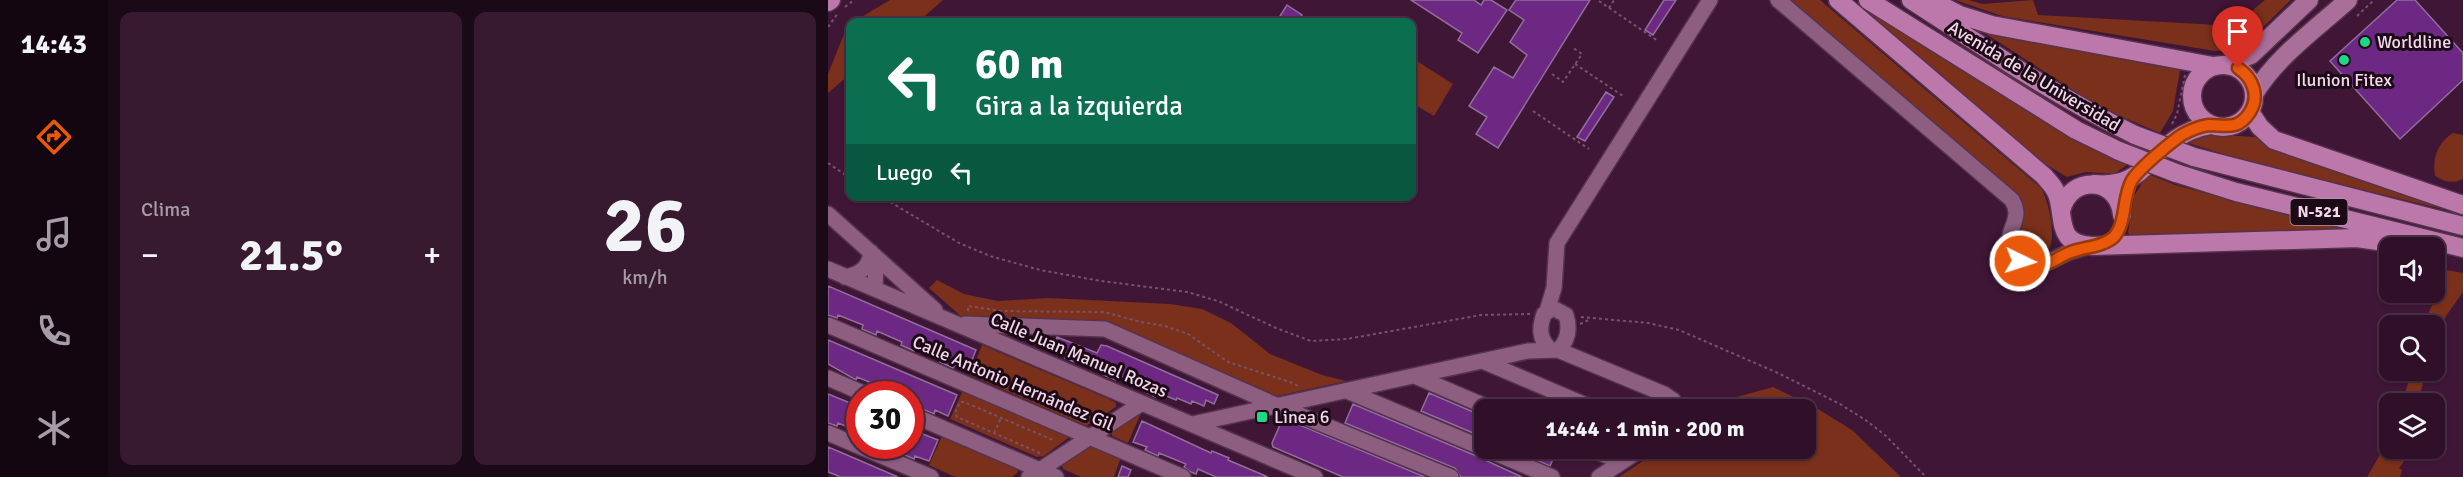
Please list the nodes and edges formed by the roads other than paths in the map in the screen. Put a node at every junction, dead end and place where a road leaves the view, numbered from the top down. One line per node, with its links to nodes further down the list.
1 (1710, 0): 31 (street)
2 (1778, 0): 27 (street)
3 (1838, 0): 19 (highway)
4 (1868, 0): 23 (highway, Avenida de la Universidad / N-521, bridge)
5 (1911, 0): 20 (highway, Avenida de la Universidad / N-521, bridge)
6 (1930, 0): 9 (highway)
7 (2309, 0): 9 (main road)
8 (2353, 8): 10 (main road)
9 (2220, 65): 10 (highway); 11 (highway)
10 (2252, 103): 12 (highway); 16 (highway)
11 (2193, 104): 12 (highway); 13 (highway)
12 (2211, 125): 13 (highway)
13 (2177, 138): 14 (highway)
14 (2133, 179): 15 (highway); 18 (highway)
15 (2094, 184): 18 (highway); 19 (highway)
16 (2463, 205)
17 (828, 214): 25 (street)
18 (2122, 215): 22 (highway)
19 (2062, 219): 22 (highway); 27 (street)
20 (2463, 226)
21 (2379, 241): 22 (highway)
22 (2092, 246): 27 (street)
23 (2463, 248)
24 (2445, 251): 26 (highway)
25 (871, 252): 29 (street); 30 (street); 32 (street)
26 (2463, 254)
27 (2059, 257)
28 (828, 269): 29 (street, Calle Juan Manuel Rozas)
29 (845, 277): 32 (street, Calle Juan Manuel Rozas)
30 (900, 279): 32 (street); 35 (street)
31 (1554, 288): 33 (street); 34 (street)
32 (881, 292): 35 (street, Calle Juan Manuel Rozas)
33 (1547, 311): 34 (street); 38 (street)
34 (1563, 313): 38 (street)
35 (950, 321): 37 (street); 39 (street, Calle Juan Manuel Rozas)
36 (828, 325): 56 (street, Calle Antonio Hernández Gil)
37 (1013, 326): 39 (street); 50 (street)
38 (1554, 344): 40 (street); 47 (street)
39 (1009, 346): 49 (street, Calle Juan Manuel Rozas)
40 (1485, 362): 41 (street); 46 (street)
41 (1415, 376): 44 (street); 48 (street)
42 (828, 378): 43 (street)
43 (846, 386)
44 (1347, 391): 45 (street); 67 (street)
45 (1318, 397): 50 (street); 53 (street)
46 (1571, 399)
47 (1672, 399)
48 (1474, 401)
49 (1142, 403): 54 (street, Calle Juan Manuel Rozas); 56 (street)
50 (1278, 406): 51 (street); 53 (street)
51 (1231, 415): 54 (street); 57 (street)
52 (924, 421): 61 (street)
53 (1319, 423): 66 (street)
54 (1192, 424): 57 (street, Calle Juan Manuel Rozas)
55 (828, 433): 62 (street)
56 (1090, 437): 61 (street); 64 (street, Calle Antonio Hernández Gil)
57 (1226, 439): 65 (street, Calle Juan Manuel Rozas)
58 (1615, 459): 60 (street)
59 (1626, 459): 60 (street)
60 (1622, 462): 68 (street)
61 (1034, 473): 63 (street)
62 (931, 477)
63 (1056, 477)
64 (1183, 477)
65 (1315, 477)
66 (1451, 477)
67 (1552, 477)
68 (1599, 477)

